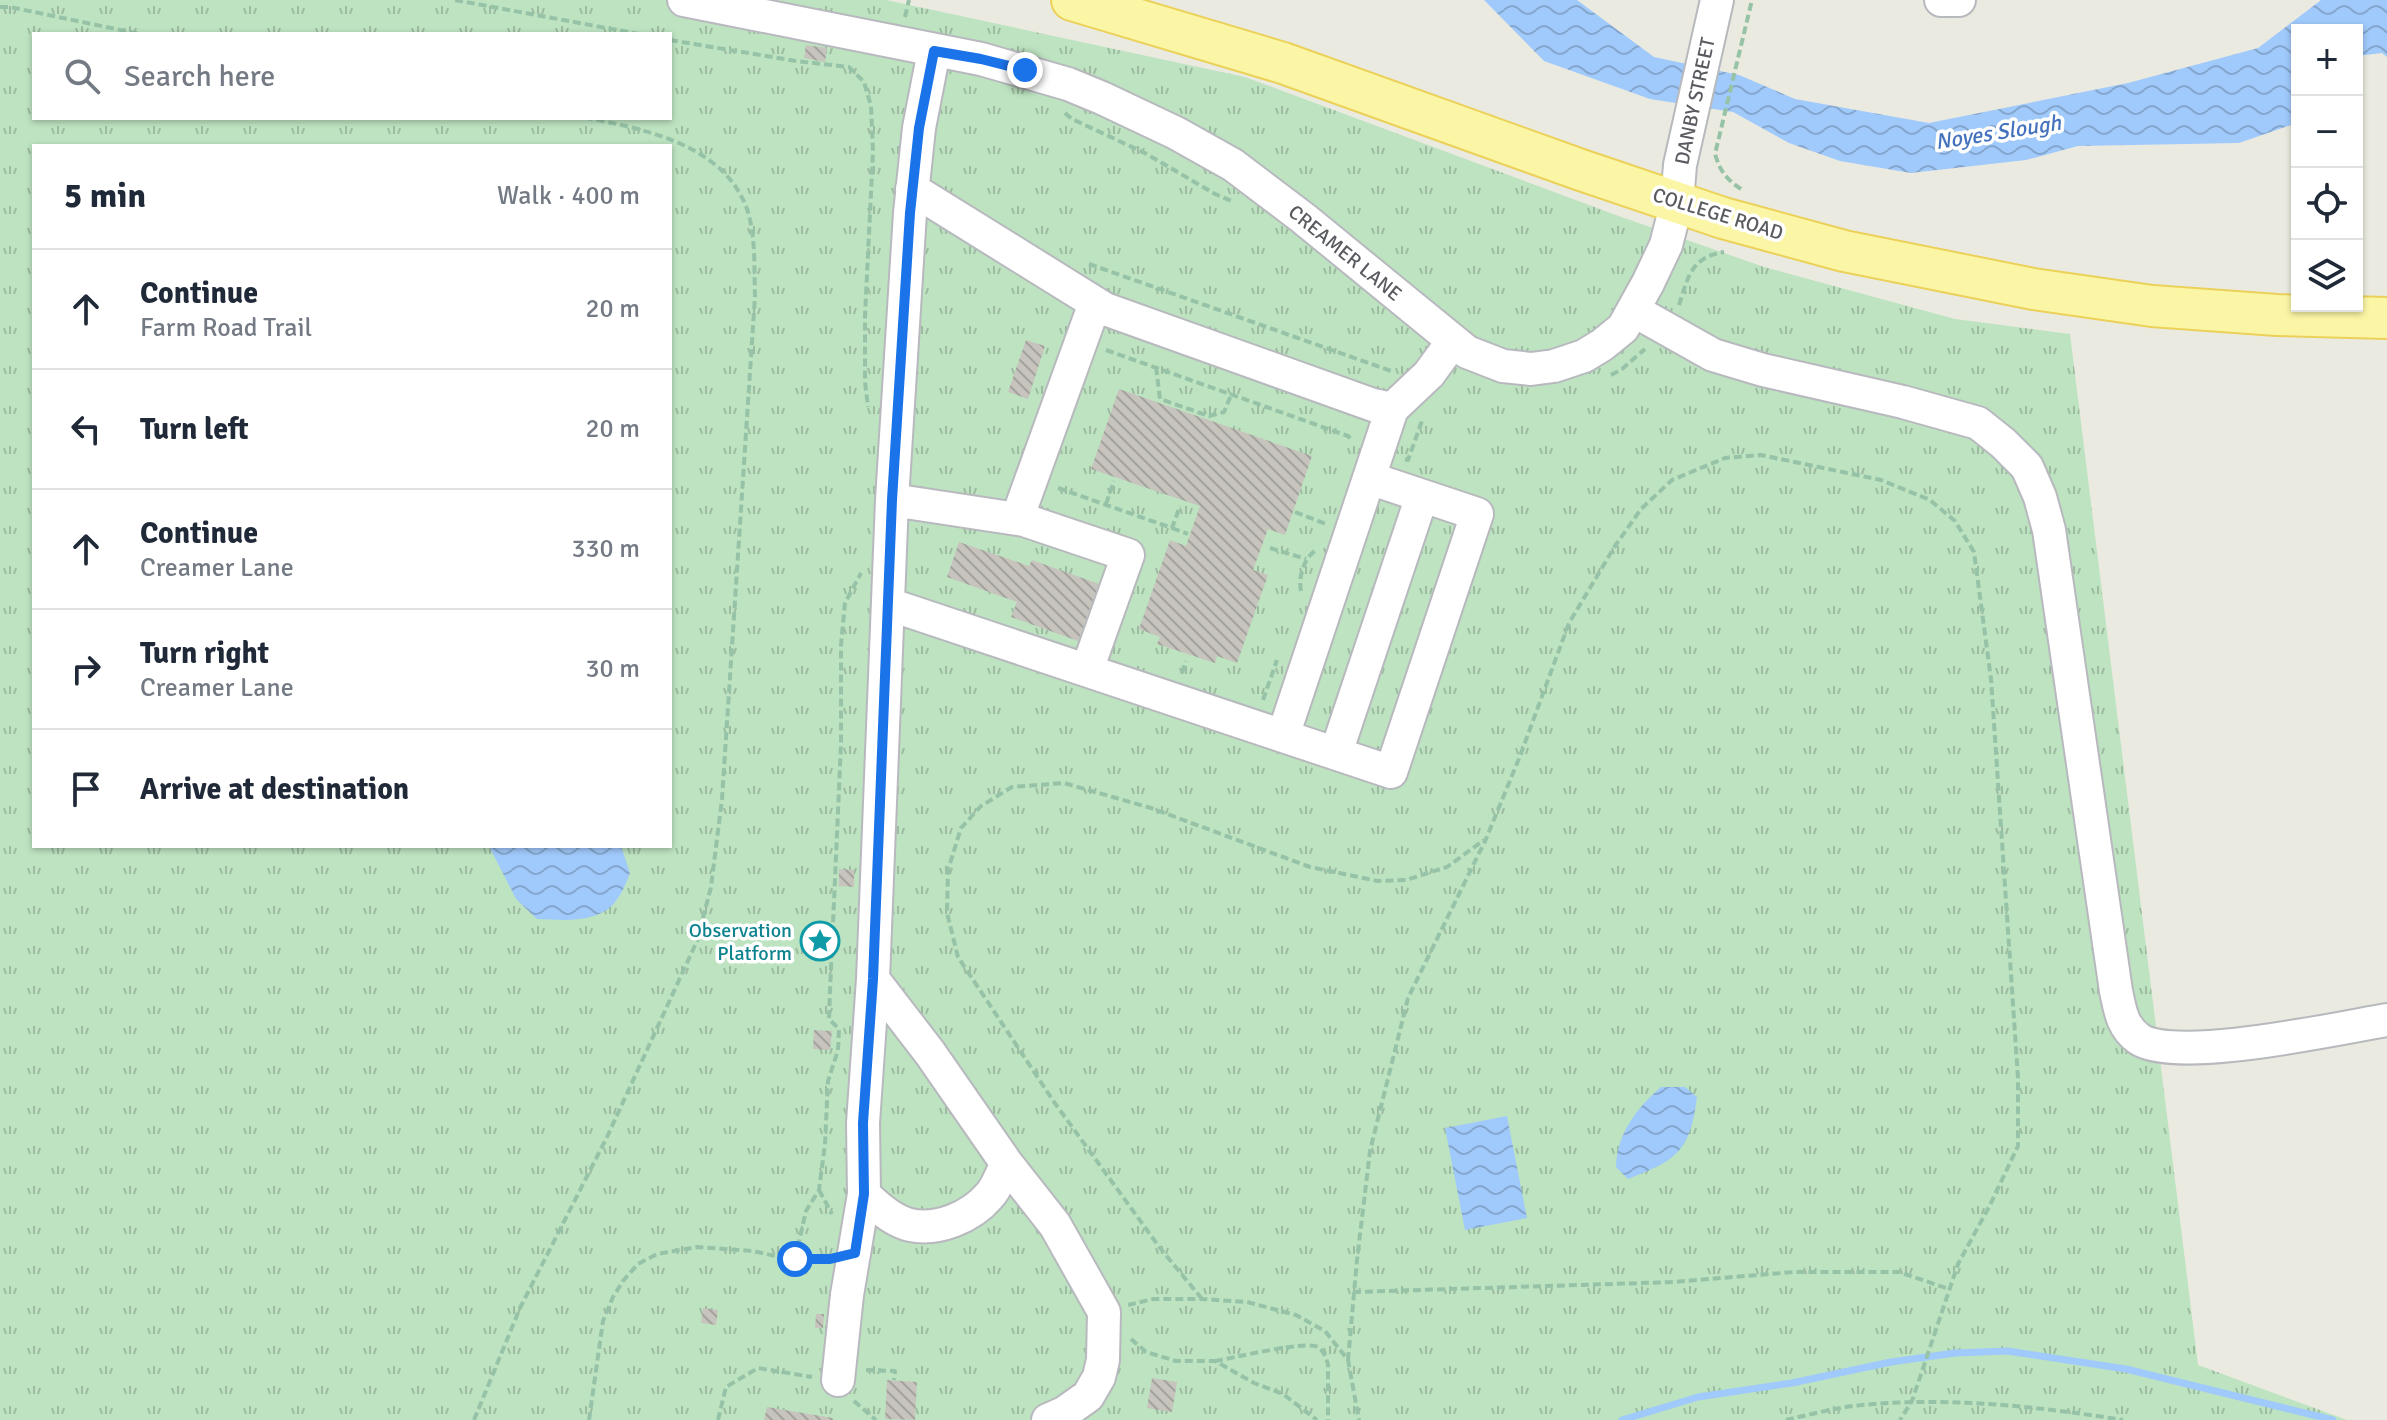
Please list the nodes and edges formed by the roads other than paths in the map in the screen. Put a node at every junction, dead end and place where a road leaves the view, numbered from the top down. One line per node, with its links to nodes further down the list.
1 (684, 0): 6 (street, CREAMER LANE)
2 (1072, 0): 8 (main road, COLLEGE ROAD)
3 (1717, 0): 8 (street, DANBY STREET)
4 (1941, 0): 5 (street)
5 (1959, 0)
6 (934, 51): 7 (street); 12 (street, CREAMER LANE)
7 (912, 189): 9 (street); 16 (street)
8 (1677, 202): 10 (street, CREAMER LANE); 11 (main road, COLLEGE ROAD)
9 (1095, 303): 13 (street); 17 (street)
10 (1633, 310): 12 (street, CREAMER LANE); 23 (street)
11 (2387, 318)
12 (1453, 341): 13 (street)
13 (1392, 409): 14 (street)
14 (1367, 459): 15 (street); 20 (street)
15 (1422, 496): 21 (street); 21 (street)
16 (892, 500): 17 (street); 18 (street)
17 (1017, 519): 19 (street)
18 (888, 604): 19 (street); 22 (street)
19 (1087, 670): 20 (street)
20 (1283, 736): 21 (street)
21 (1336, 753)
22 (873, 979): 24 (street); 25 (street)
23 (2387, 1020)
24 (1007, 1164): 25 (street); 27 (street)
25 (864, 1194): 26 (street)
26 (839, 1374)
27 (1048, 1420)

